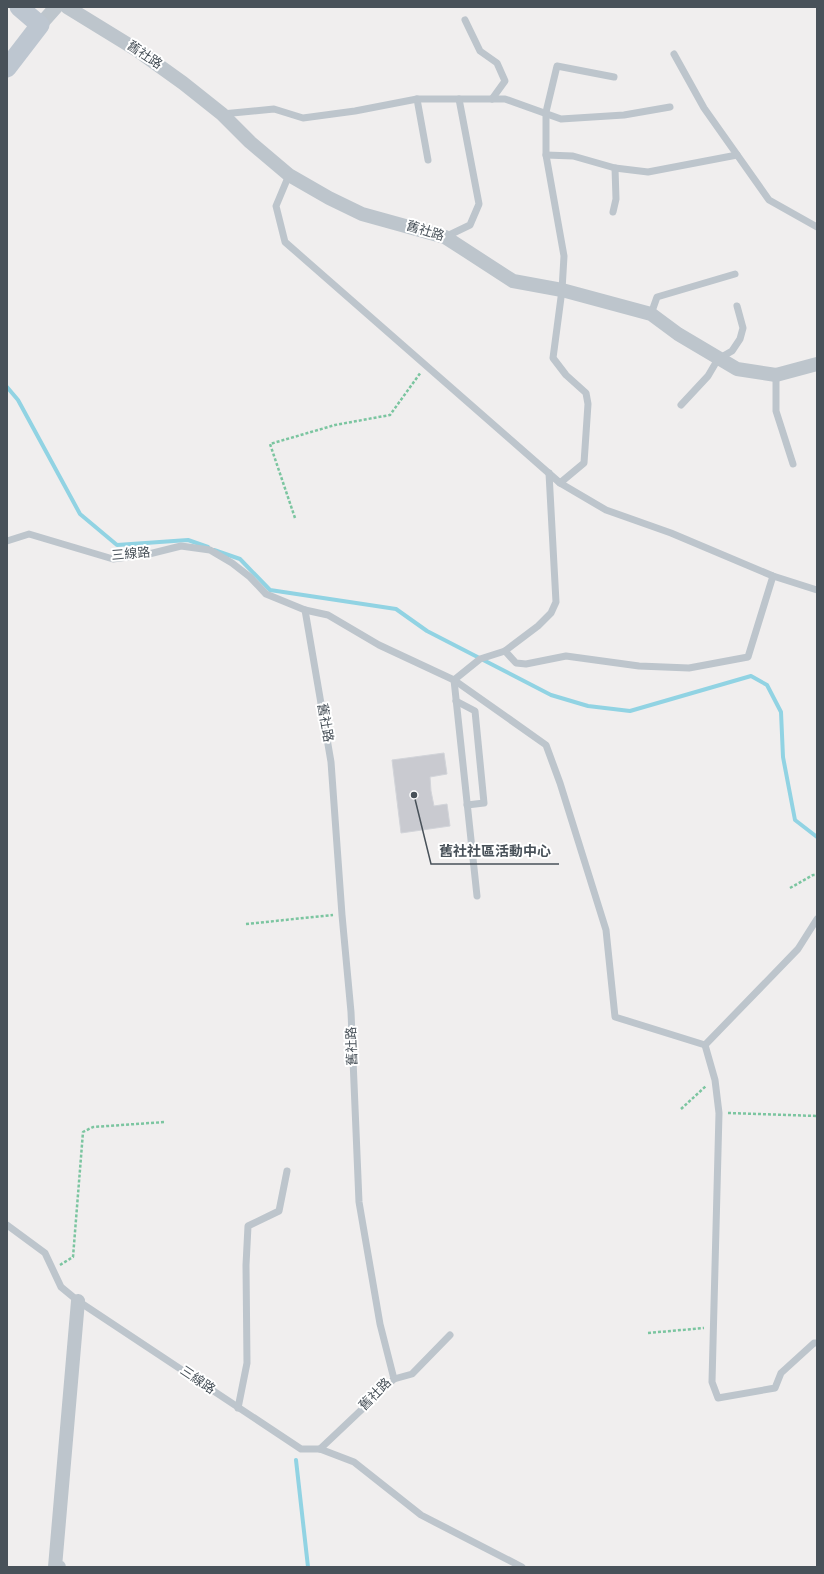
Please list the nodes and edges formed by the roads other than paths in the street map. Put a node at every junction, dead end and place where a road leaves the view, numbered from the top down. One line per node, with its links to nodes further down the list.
1 (19, 7): 5 (street)
2 (56, 7): 5 (street)
3 (67, 7): 14 (street, 舊社路)
4 (465, 20): 11 (lane)
5 (40, 24): 7 (street)
6 (674, 54): 16 (lane)
7 (7, 68)
8 (614, 77): 13 (lane)
9 (417, 99): 10 (lane); 14 (lane); 17 (lane)
10 (459, 99): 11 (lane); 22 (lane)
11 (492, 99): 13 (lane)
12 (670, 107): 13 (lane)
13 (546, 112): 15 (lane)
14 (222, 114): 19 (street, 舊社路)
15 (546, 155): 18 (lane); 24 (lane)
16 (737, 155): 18 (lane); 21 (lane)
17 (428, 160)
18 (615, 168): 20 (lane)
19 (289, 175): 22 (street, 舊社路); 32 (lane)
20 (613, 212)
21 (817, 227)
22 (445, 237): 24 (street, 舊社路)
23 (735, 274): 26 (lane)
24 (562, 290): 26 (street, 舊社路); 33 (lane)
25 (737, 306): 27 (lane)
26 (651, 314): 27 (street, 舊社路)
27 (718, 359): 29 (street, 舊社路); 30 (lane)
28 (817, 364): 29 (street, 舊社路)
29 (776, 375): 31 (lane)
30 (681, 405)
31 (793, 464)
32 (549, 473): 33 (lane); 38 (lane)
33 (560, 483): 35 (lane)
34 (7, 541): 37 (lane, 三線路)
35 (773, 576): 36 (lane); 38 (lane)
36 (817, 590)
37 (305, 610): 39 (lane); 50 (lane, 舊社路)
38 (505, 651): 39 (lane)
39 (454, 680): 40 (lane); 44 (lane)
40 (456, 701): 41 (lane); 41 (lane)
41 (467, 805): 42 (lane)
42 (477, 896)
43 (817, 919): 44 (lane)
44 (705, 1045): 49 (lane)
45 (287, 1170): 51 (lane)
46 (7, 1225): 47 (lane, 三線路)
47 (78, 1301): 51 (lane, 三線路); 53 (street)
48 (450, 1335): 50 (lane)
49 (817, 1343)
50 (394, 1378): 52 (lane, 舊社路)
51 (238, 1408): 52 (lane, 三線路)
52 (320, 1449): 54 (lane, 三線路)
53 (59, 1567)
54 (522, 1567)

